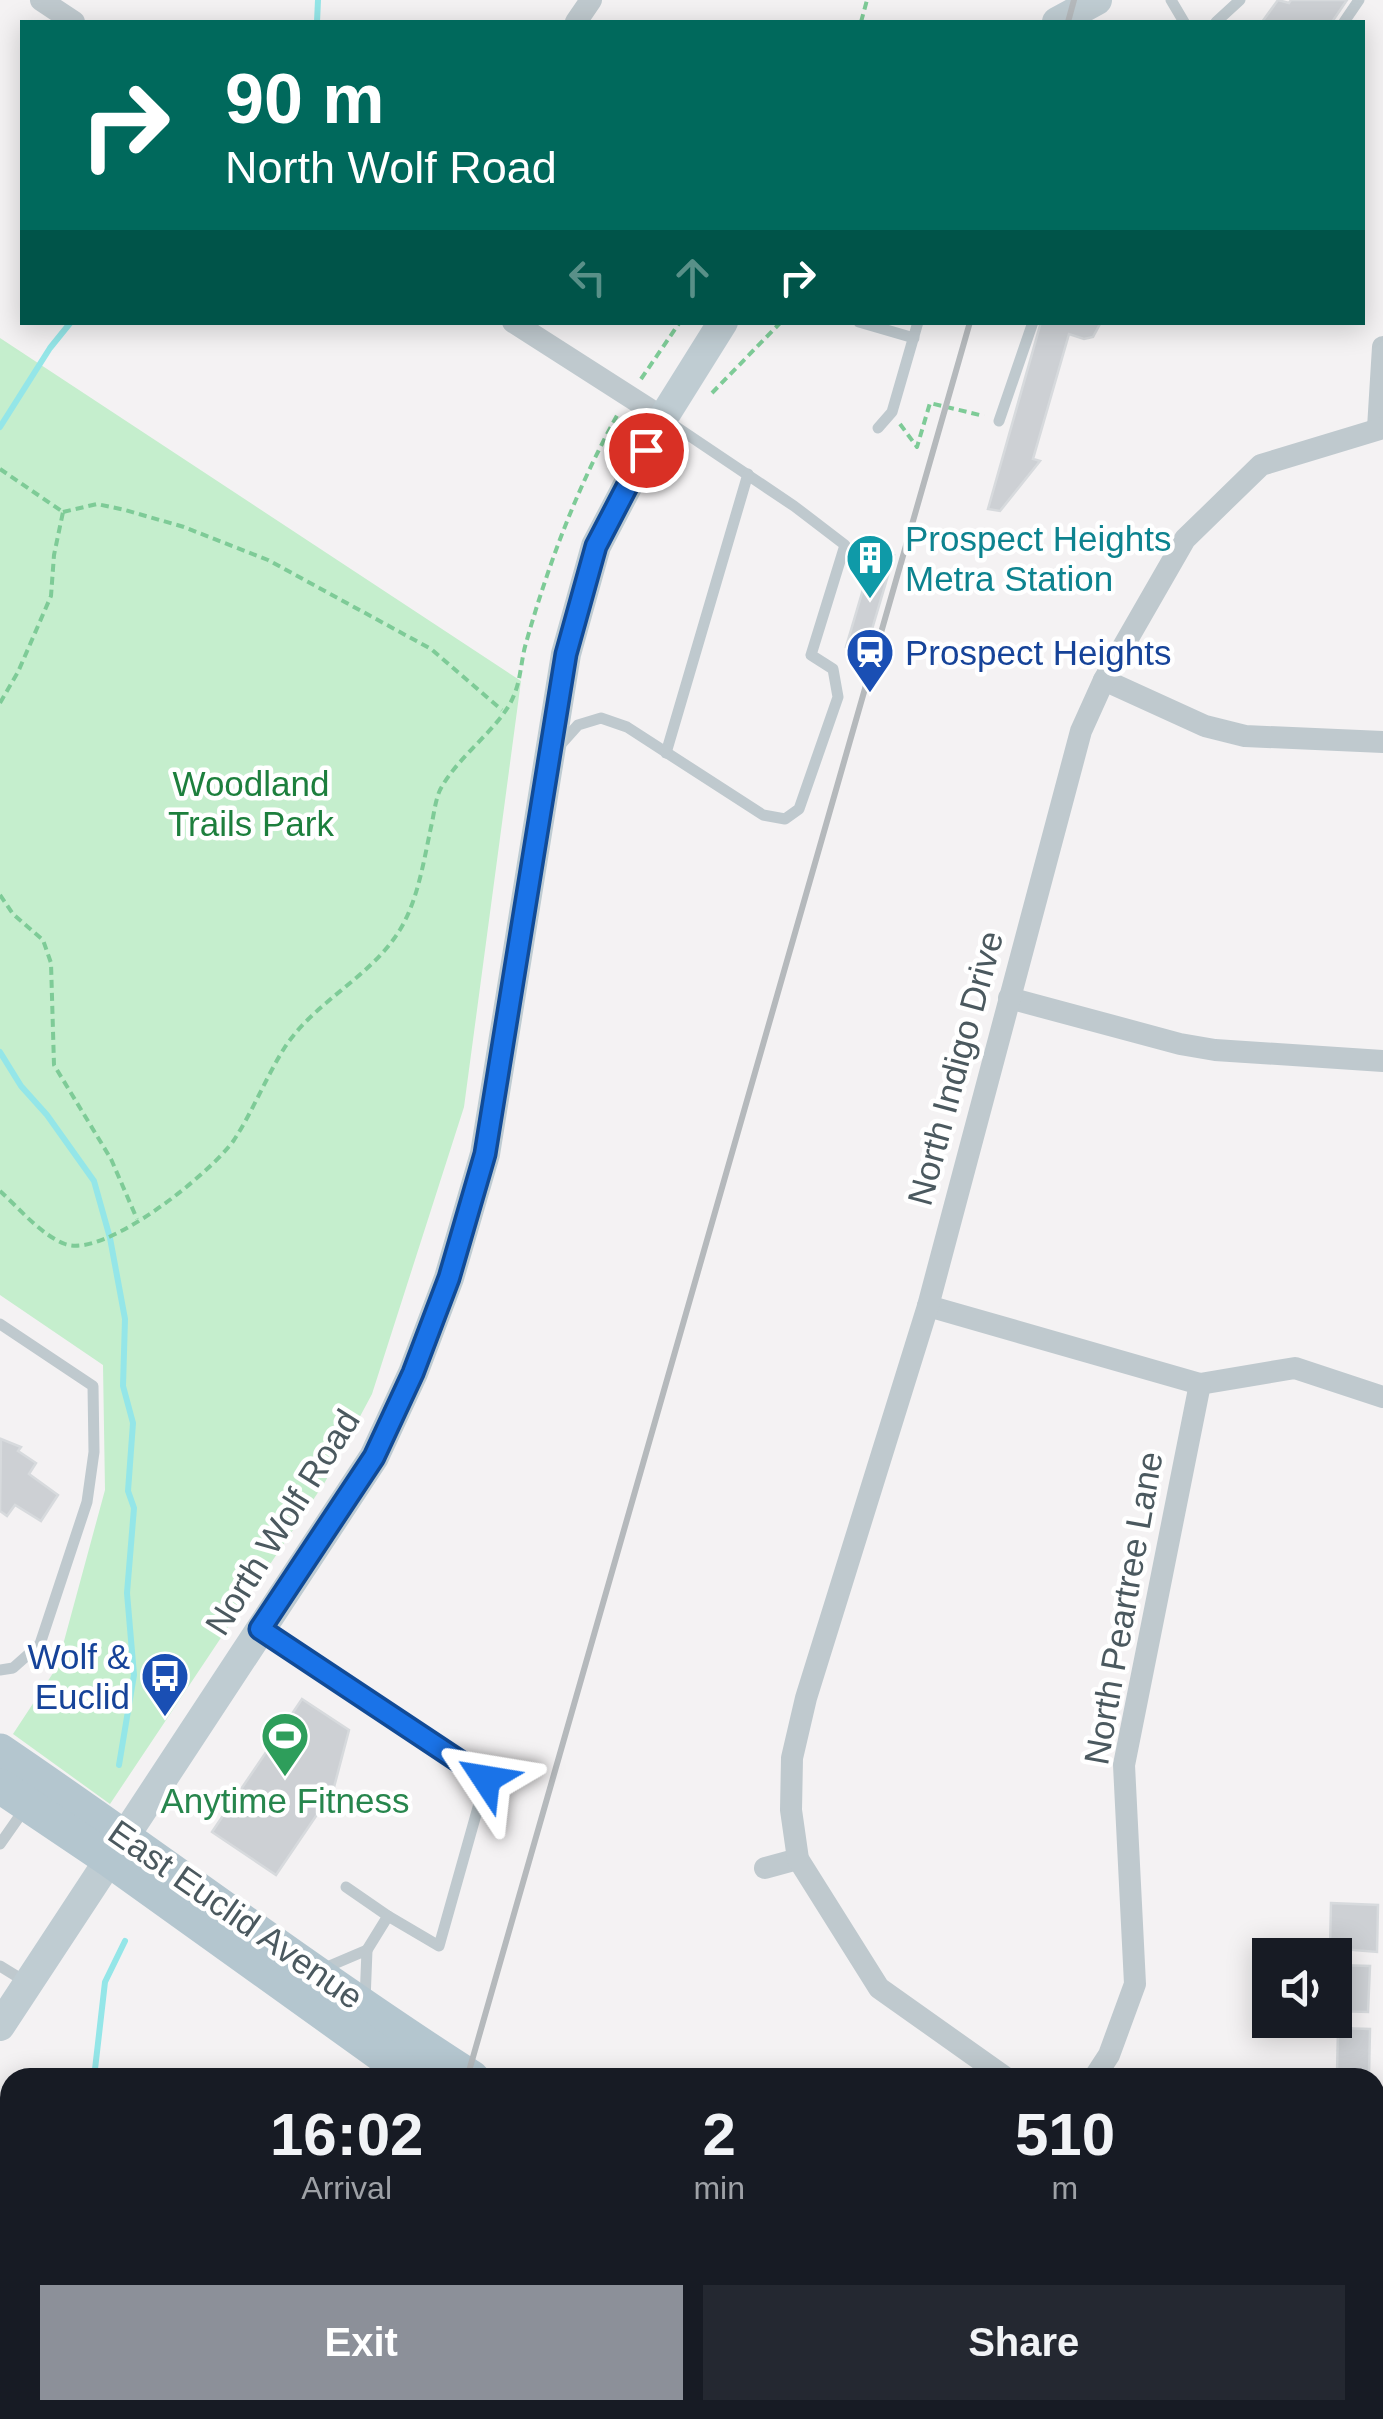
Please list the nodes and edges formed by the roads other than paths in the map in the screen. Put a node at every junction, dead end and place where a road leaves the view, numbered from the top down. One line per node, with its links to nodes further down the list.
1 (41, 0): 4 (street)
2 (1097, 0): 5 (main road)
3 (1240, 0): 6 (lane)
4 (71, 20)
5 (1061, 20)
6 (1218, 20)
7 (518, 325): 14 (street)
8 (721, 325): 14 (main road, North Wolf Road)
9 (868, 325): 12 (lane)
10 (917, 325): 12 (lane)
11 (1032, 325): 15 (lane)
12 (914, 338): 16 (lane)
13 (1383, 347): 17 (street)
14 (663, 418): 18 (lane); 22 (main road, North Wolf Road)
15 (999, 420)
16 (878, 428)
17 (1380, 428): 19 (street, North Indigo Drive)
18 (748, 474): 21 (lane); 21 (lane)
19 (1104, 680): 20 (street); 23 (street, North Indigo Drive)
20 (1383, 742)
21 (666, 753): 22 (lane)
22 (547, 770): 29 (main road, North Wolf Road)
23 (1009, 998): 24 (street); 25 (street, North Indigo Drive)
24 (1383, 1060)
25 (928, 1306): 27 (street); 35 (street, North Indigo Drive)
26 (0, 1324): 30 (lane)
27 (1200, 1384): 28 (street); 48 (street, North Peartree Lane)
28 (1383, 1396)
29 (260, 1629): 34 (main road, North Wolf Road); 38 (lane)
30 (0, 1670)
31 (0, 1751): 34 (main road, East Euclid Avenue)
32 (14, 1795): 33 (lane); 34 (main road, East Euclid Avenue)
33 (0, 1844)
34 (117, 1848): 41 (main road, East Euclid Avenue); 42 (main road, North Wolf Road); 45 (main road, East Euclid Avenue)
35 (798, 1859): 36 (street); 47 (street)
36 (765, 1868)
37 (346, 1886): 38 (lane)
38 (388, 1916): 39 (lane)
39 (367, 1950): 41 (lane); 43 (lane)
40 (0, 1966): 42 (lane)
41 (314, 1972): 43 (main road, East Euclid Avenue)
42 (28, 1984): 44 (main road, North Wolf Road)
43 (365, 2005): 46 (main road, East Euclid Avenue)
44 (0, 2026)
45 (401, 2068)
46 (457, 2068)
47 (992, 2068)
48 (1101, 2068)

